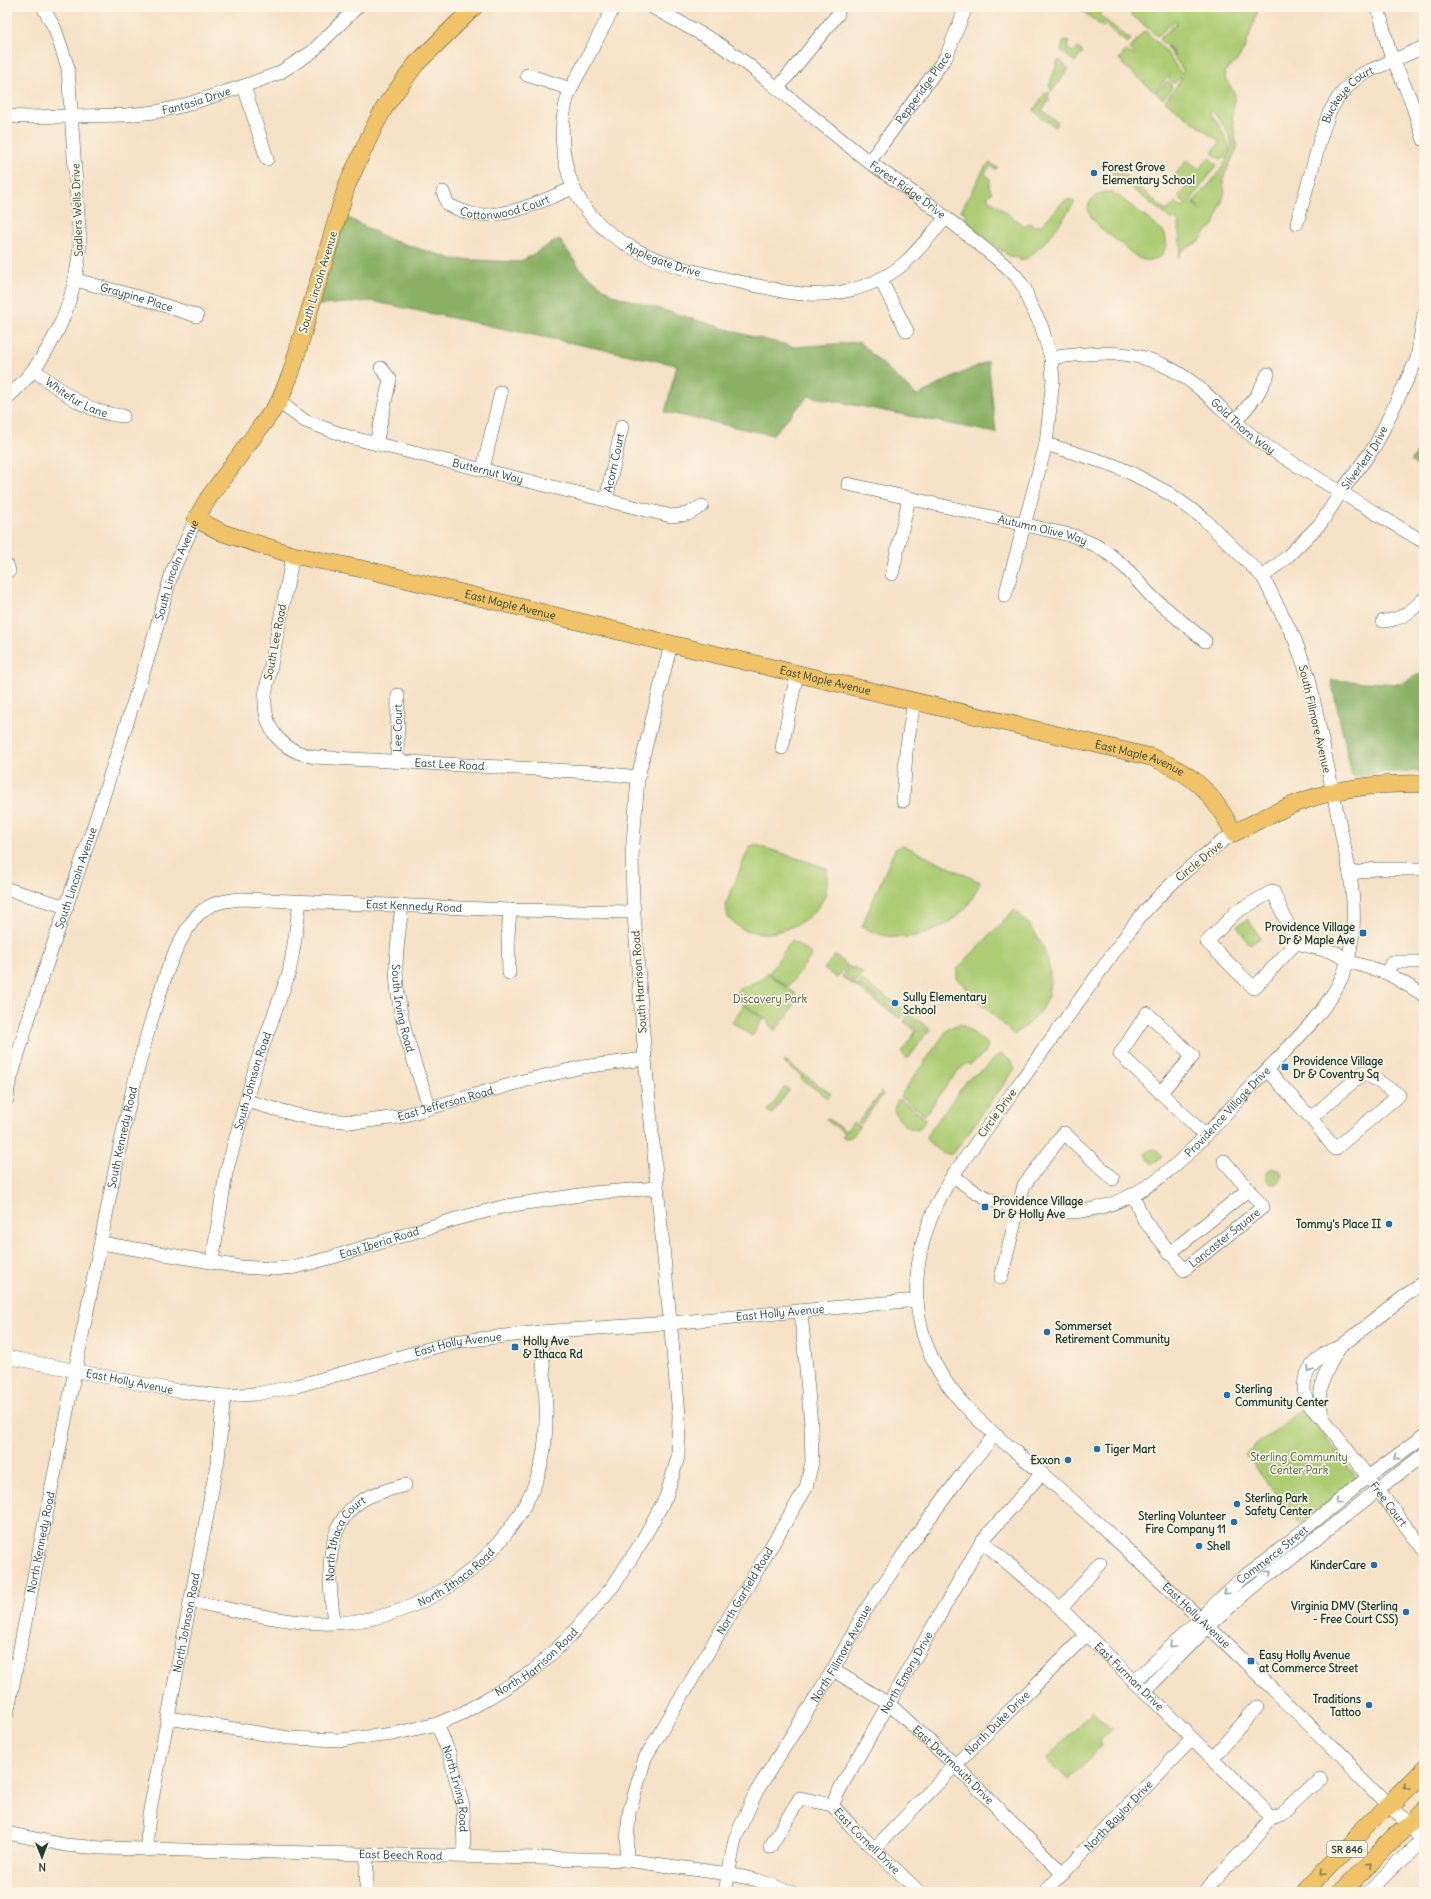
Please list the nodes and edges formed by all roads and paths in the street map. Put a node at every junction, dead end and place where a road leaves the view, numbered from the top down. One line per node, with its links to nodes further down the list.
1 (43, 7): 16 (street, Sadlers Wells Drive)
2 (357, 7): 12 (street, Fantasia Drive)
3 (474, 7): 35 (main road, South Lincoln Avenue)
4 (614, 7): 14 (street, Applegate Drive)
5 (652, 7): 13 (street, Forest Ridge Drive)
6 (966, 7): 19 (street, Pepperidge Place)
7 (1378, 7): 10 (street)
8 (838, 14): 13 (street)
9 (1424, 48): 10 (street, Buckeye Court)
10 (1394, 59): 17 (street); 23 (street, Buckeye Court)
11 (527, 75): 14 (street)
12 (244, 86): 16 (street, Fantasia Drive); 18 (street)
13 (778, 88): 19 (street, Forest Ridge Drive)
14 (571, 89): 20 (street, Applegate Drive)
15 (7, 116): 16 (street, Fantasia Drive)
16 (72, 116): 25 (street, Sadlers Wells Drive)
17 (1424, 140)
18 (267, 159)
19 (869, 162): 22 (street, Forest Ridge Drive)
20 (573, 188): 21 (street, Cottonwood Court); 24 (street, Applegate Drive)
21 (443, 192)
22 (946, 218): 24 (street, Applegate Drive); 29 (street, Forest Ridge Drive)
23 (1297, 223)
24 (880, 279): 28 (street)
25 (76, 280): 27 (street, Graypine Place); 31 (street, Sadlers Wells Drive)
26 (1424, 314): 43 (street, Silverleaf Drive)
27 (197, 316)
28 (907, 331)
29 (1051, 358): 37 (street, Gold Thorn Way); 40 (street, Forest Ridge Drive)
30 (381, 368): 39 (street)
31 (34, 370): 34 (street, Sadlers Wells Drive); 36 (street, Whitefur Lane)
32 (1268, 374): 37 (street)
33 (501, 392): 41 (street)
34 (7, 398)
35 (279, 402): 39 (street, Butternut Way); 47 (main road, South Lincoln Avenue)
36 (123, 416)
37 (1235, 422): 43 (street, Gold Thorn Way)
38 (622, 426): 45 (street, Acorn Court)
39 (376, 444): 41 (street, Butternut Way)
40 (1046, 444): 48 (street, Forest Ridge Drive); 52 (street, South Fillmore Avenue)
41 (483, 469): 45 (street, Butternut Way)
42 (848, 484): 44 (street, Autumn Olive Way)
43 (1341, 492): 49 (street, Gold Thorn Way); 52 (street, Silverleaf Drive)
44 (909, 498): 48 (street, Autumn Olive Way); 51 (street)
45 (606, 500): 46 (street, Butternut Way)
46 (702, 506)
47 (196, 518): 50 (main road, East Maple Avenue); 74 (street, South Lincoln Avenue)
48 (1025, 524): 53 (street, Forest Ridge Drive); 56 (street, Autumn Olive Way)
49 (1424, 542)
50 (293, 555): 57 (main road, East Maple Avenue); 61 (street, South Lee Road)
51 (892, 574)
52 (1263, 577): 66 (street, South Fillmore Avenue)
53 (1005, 596)
54 (1424, 599): 55 (street)
55 (1383, 621)
56 (1205, 641)
57 (671, 644): 58 (main road, East Maple Avenue); 64 (street, South Harrison Road)
58 (797, 673): 60 (main road, East Maple Avenue); 62 (street)
59 (398, 695): 63 (street, Lee Court)
60 (914, 701): 67 (street); 68 (main road, East Maple Avenue)
61 (271, 730): 63 (street, East Lee Road)
62 (782, 748)
63 (397, 762): 64 (street, East Lee Road)
64 (638, 777): 76 (street, South Harrison Road)
65 (1424, 784): 66 (main road)
66 (1332, 792): 68 (main road); 70 (street, Providence Village Drive)
67 (903, 802)
68 (1234, 833): 93 (street, Circle Drive)
69 (1424, 869): 70 (street)
70 (1350, 874): 79 (street, Providence Village Drive)
71 (7, 889): 74 (street)
72 (300, 902): 73 (street, East Kennedy Road); 77 (street, East Kennedy Road); 88 (street, South Johnson Road)
73 (402, 905): 75 (street, East Kennedy Road); 89 (street, South Irving Road)
74 (67, 907): 86 (street, South Lincoln Avenue)
75 (510, 910): 76 (street, East Kennedy Road); 81 (street)
76 (633, 912): 84 (street, South Harrison Road)
77 (199, 914): 99 (street, South Kennedy Road)
78 (1296, 943): 78 (street); 79 (street)
79 (1347, 961): 82 (street); 85 (street, Providence Village Drive)
80 (1424, 962): 82 (street)
81 (509, 973)
82 (1387, 973): 83 (street)
83 (1424, 995)
84 (644, 1059): 89 (street, East Jefferson Road); 95 (street, South Harrison Road)
85 (1267, 1070): 90 (street); 91 (street, Providence Village Drive)
86 (7, 1091)
87 (1160, 1093): 87 (street); 91 (street)
88 (246, 1100): 89 (street, East Jefferson Road); 101 (street, South Johnson Road)
89 (430, 1108)
90 (1311, 1118): 90 (street)
91 (1205, 1135): 97 (street, Providence Village Drive)
92 (1224, 1161): 96 (street, Lancaster Square)
93 (953, 1175): 98 (street, Providence Village Drive); 104 (street, Circle Drive)
94 (1113, 1179): 98 (street)
95 (657, 1188): 101 (street, East Iberia Road); 106 (street, South Harrison Road)
96 (1249, 1189): 100 (street, Lancaster Square); 100 (street, Lancaster Square)
97 (1133, 1195): 98 (street, Providence Village Drive); 100 (street, Lancaster Square)
98 (1018, 1208): 102 (street)
99 (100, 1242): 101 (street, East Iberia Road); 109 (street, South Kennedy Road)
100 (1170, 1253)
101 (212, 1262)
102 (1000, 1278)
103 (1424, 1281): 115 (street, Free Court)
104 (917, 1300): 105 (street, East Holly Avenue); 111 (street, Circle Drive)
105 (801, 1311): 106 (street, East Holly Avenue); 151 (street, North Garfield Road)
106 (670, 1323): 107 (street, East Holly Avenue); 133 (street, North Harrison Road)
107 (540, 1332): 110 (street, East Holly Avenue); 124 (street, North Ithaca Road)
108 (7, 1357): 109 (street, East Holly Avenue)
109 (74, 1371): 110 (street, East Holly Avenue); 131 (street, North Kennedy Road)
110 (224, 1396): 121 (street, North Johnson Road)
111 (995, 1435): 114 (street, East Holly Avenue); 126 (street, North Fillmore Avenue)
112 (1424, 1436): 115 (street, Commerce Street, one-way to 115)
113 (1424, 1454): 117 (street, Commerce Street)
114 (1042, 1473): 118 (street, North Emory Drive); 123 (street, East Holly Avenue)
115 (1368, 1477): 117 (street, Free Court); 123 (street, Commerce Street, one-way to 123)
116 (404, 1484): 124 (street, North Ithaca Court)
117 (1378, 1490): 119 (street, Free Court); 123 (street, Commerce Street, one-way to 117)
118 (982, 1541): 122 (street, East Furman Drive); 129 (street, North Emory Drive)
119 (1424, 1550)
120 (1100, 1563): 122 (street)
121 (191, 1601): 124 (street, North Ithaca Road); 132 (street, North Johnson Road)
122 (1061, 1608): 125 (street, East Furman Drive)
123 (1204, 1622): 127 (street, one-way to 127); 128 (street); 140 (street, East Holly Avenue)
124 (334, 1623)
125 (1087, 1634): 127 (street, East Furman Drive); 136 (street, North Duke Drive)
126 (833, 1670): 129 (street, East Dartmouth Drive); 152 (street, North Fillmore Avenue)
127 (1134, 1682): 128 (street, East Furman Drive)
128 (1145, 1691): 134 (street, East Furman Drive)
129 (889, 1704): 136 (street, East Dartmouth Drive); 139 (street, North Emory Drive)
130 (1257, 1707): 135 (street)
131 (7, 1714)
132 (169, 1718): 133 (street, North Harrison Road); 148 (street, North Johnson Road)
133 (437, 1724): 150 (street, North Irving Road)
134 (1192, 1739): 135 (street, East Furman Drive); 153 (street, North Baylor Drive)
135 (1213, 1756): 142 (street, East Furman Drive)
136 (955, 1765): 147 (street, North Duke Drive); 153 (street, East Dartmouth Drive)
137 (1424, 1770): 140 (main road, SR 846, one-way to 140)
138 (1319, 1778): 142 (street)
139 (832, 1805): 146 (street); 147 (street, East Cornell Drive)
140 (1388, 1806): 143 (street, East Holly Avenue); 160 (main road, SR 846, one-way to 160)
141 (1424, 1808): 143 (main road, SR 846)
142 (1272, 1817): 159 (street)
143 (1407, 1826): 145 (street, East Holly Avenue); 161 (main road, SR 846, one-way to 143)
144 (7, 1833): 148 (street, East Beech Road)
145 (1422, 1841): 162 (street)
146 (770, 1847)
147 (875, 1848): 157 (street, East Cornell Drive)
148 (148, 1850): 149 (street, East Beech Road)
149 (367, 1854): 150 (street, East Beech Road); 154 (street)
150 (464, 1856): 151 (street, East Beech Road)
151 (626, 1860): 152 (street, East Beech Road)
152 (729, 1874): 155 (street, North Fillmore Avenue); 156 (street, East Beech Road)
153 (1063, 1874): 158 (street, North Baylor Drive)
154 (366, 1892)
155 (725, 1892)
156 (791, 1892)
157 (919, 1892)
158 (1045, 1892)
159 (1204, 1892)
160 (1304, 1892)
161 (1341, 1892)
162 (1368, 1892)

